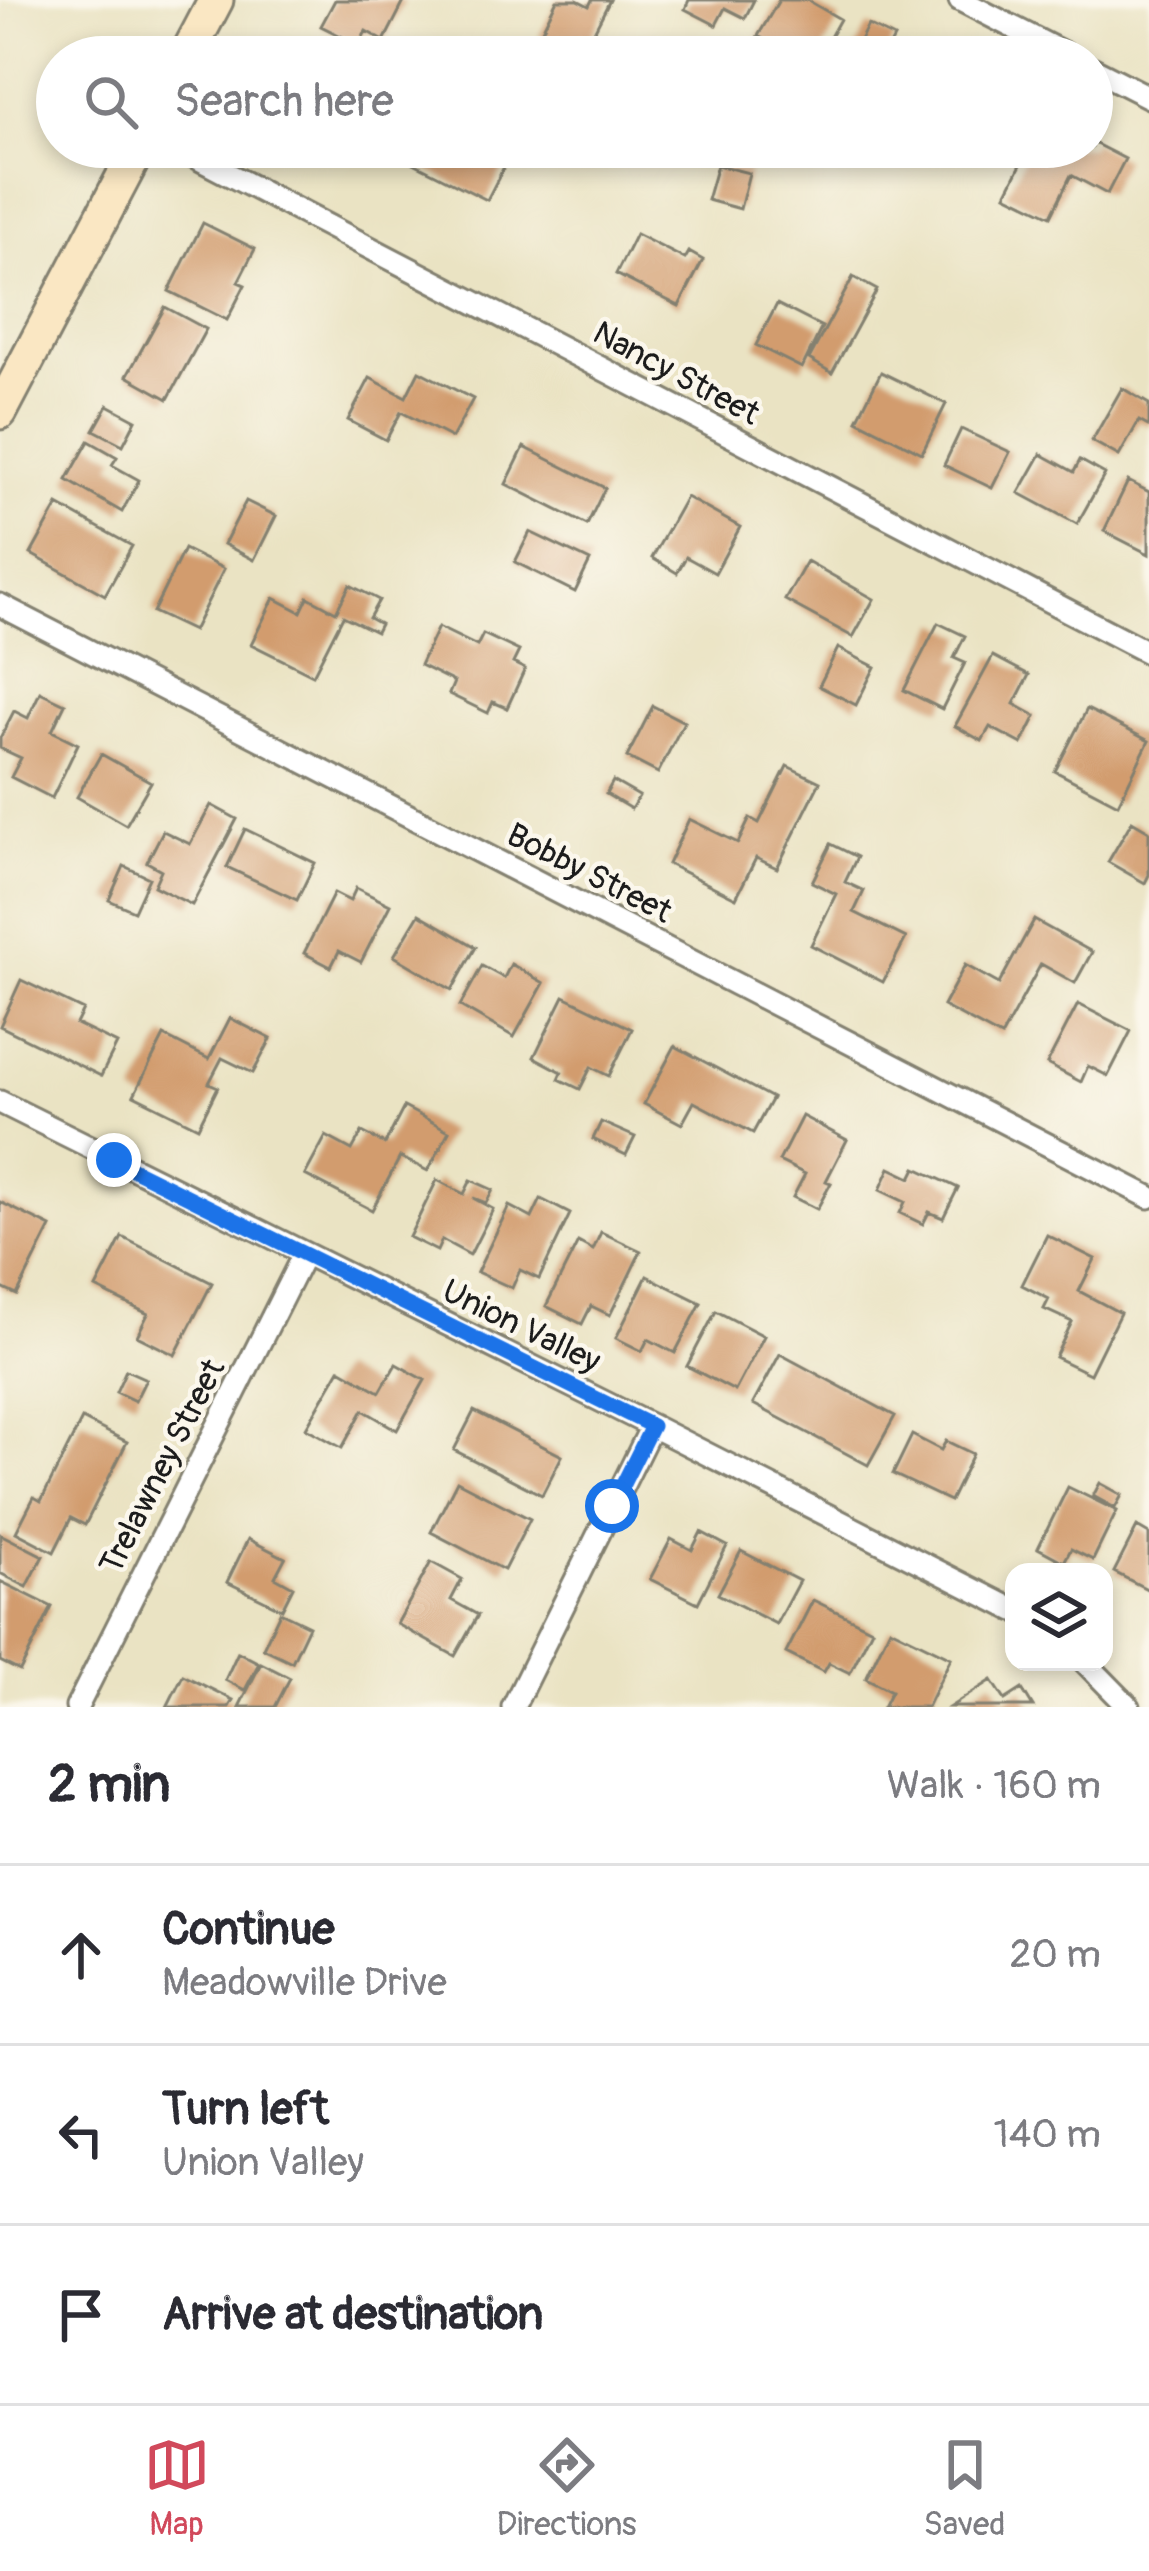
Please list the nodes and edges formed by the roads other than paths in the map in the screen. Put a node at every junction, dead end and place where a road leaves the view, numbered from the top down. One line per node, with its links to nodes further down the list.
1 (216, 0): 3 (street)
2 (960, 0): 4 (street)
3 (197, 36)
4 (1030, 36)
5 (1113, 79): 6 (street)
6 (1149, 97)
7 (129, 168): 9 (street)
8 (216, 168): 11 (street, Nancy Street)
9 (0, 412)
10 (0, 605): 13 (street, Bobby Street)
11 (1149, 653)
12 (0, 1102): 14 (street, Union Valley)
13 (1149, 1197)
14 (304, 1254): 15 (street, Union Valley); 19 (street, Trelawney Street)
15 (652, 1426): 16 (street, Union Valley); 20 (street)
16 (1005, 1605)
17 (1094, 1671): 21 (street)
18 (1149, 1698): 22 (street)
19 (77, 1707)
20 (513, 1707)
21 (1129, 1707)
22 (1138, 1707)

